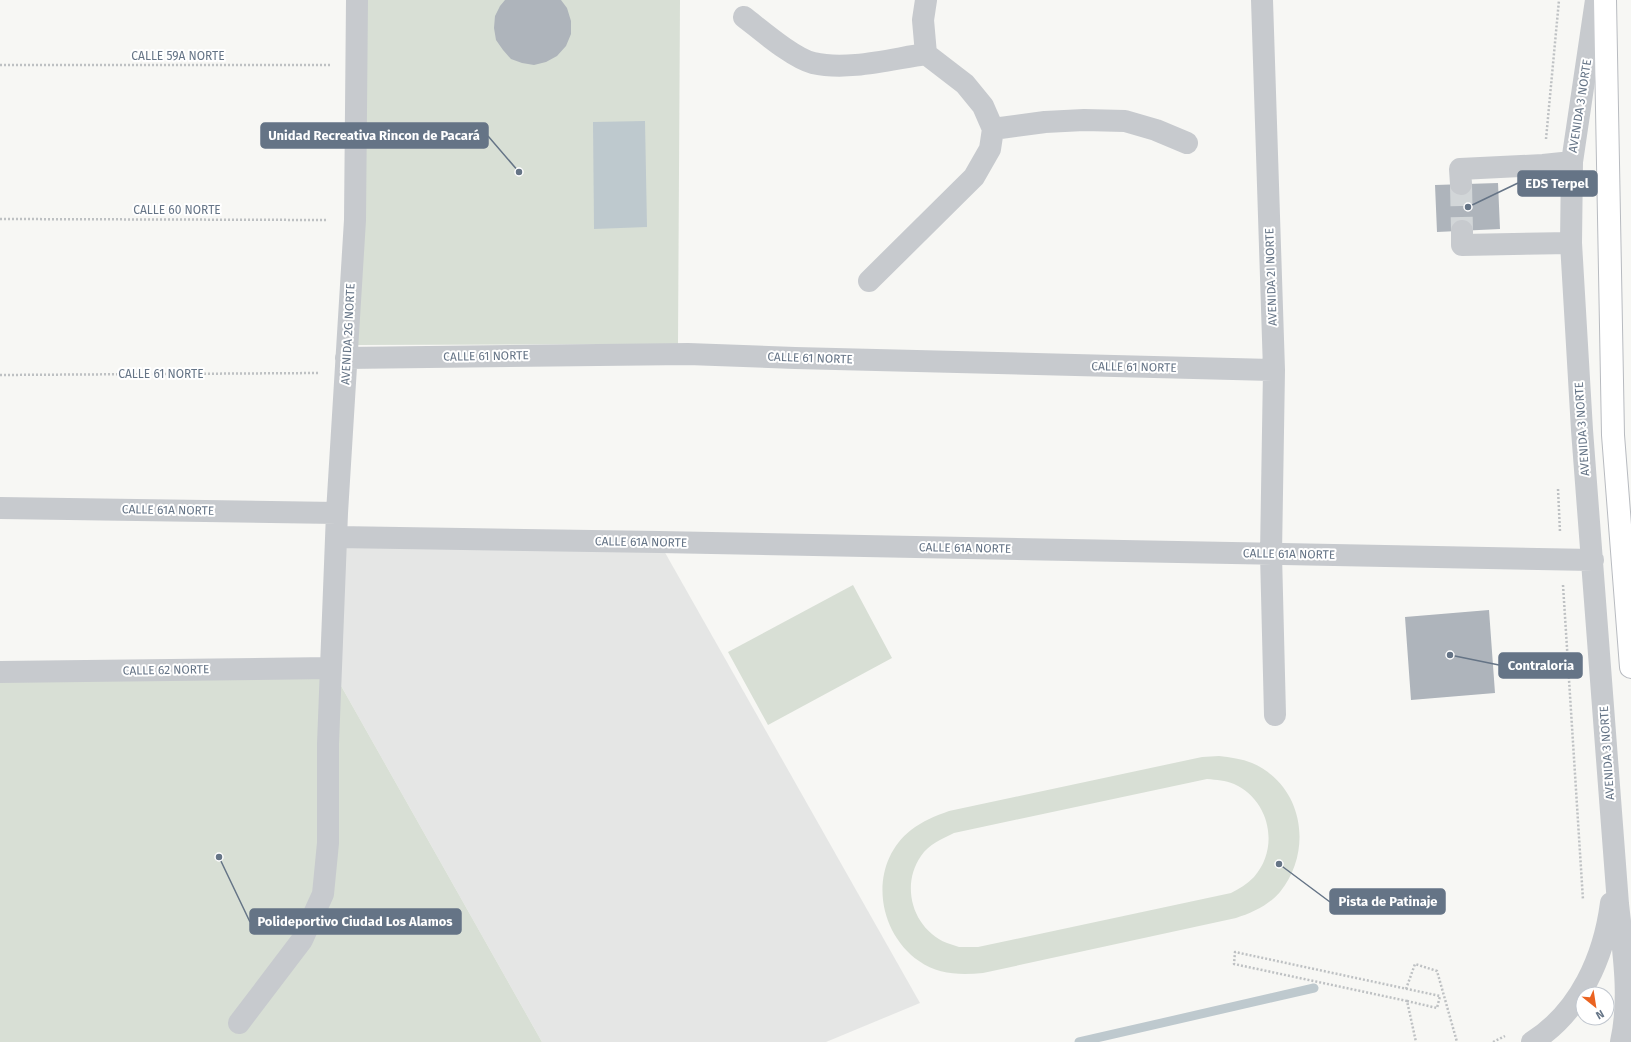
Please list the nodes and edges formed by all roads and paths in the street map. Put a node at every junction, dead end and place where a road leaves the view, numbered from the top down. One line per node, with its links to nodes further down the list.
1 (357, 0): 9 (street, AVENIDA 2G NORTE)
2 (926, 0): 7 (street)
3 (1262, 0): 20 (street, AVENIDA 2I NORTE)
4 (1596, 0): 12 (street, AVENIDA 3 NORTE)
5 (1605, 0): 27 (main road, AVENIDA 3 NORTE)
6 (744, 17): 7 (street)
7 (926, 54): 10 (street)
8 (0, 65): 9 (path, CALLE 59A NORTE)
9 (357, 66): 15 (street, AVENIDA 2G NORTE)
10 (993, 129): 11 (street); 18 (street)
11 (1187, 143)
12 (1572, 162): 13 (street); 17 (street, AVENIDA 3 NORTE)
13 (1460, 184)
14 (0, 219): 15 (path, CALLE 60 NORTE)
15 (354, 220): 19 (street, AVENIDA 2G NORTE)
16 (1462, 231): 17 (street)
17 (1571, 244): 26 (street, AVENIDA 3 NORTE)
18 (869, 281)
19 (346, 365): 20 (street, CALLE 61 NORTE); 21 (path, CALLE 61 NORTE); 23 (street, AVENIDA 2G NORTE)
20 (1274, 370): 25 (street, AVENIDA 2I NORTE)
21 (0, 375)
22 (0, 508): 23 (street, CALLE 61A NORTE)
23 (337, 513): 24 (street, AVENIDA 2G NORTE)
24 (337, 537): 25 (street, CALLE 61A NORTE); 28 (street, AVENIDA 2G NORTE)
25 (1271, 554): 26 (street, CALLE 61A NORTE); 30 (street, AVENIDA 2I NORTE)
26 (1593, 560): 31 (street, AVENIDA 3 NORTE)
27 (1631, 667)
28 (331, 668): 29 (street, CALLE 62 NORTE); 34 (street, AVENIDA 2G NORTE)
29 (0, 672)
30 (1275, 715)
31 (1615, 860): 37 (street); 38 (street)
32 (1406, 989): 33 (path); 33 (path); 36 (path)
33 (1407, 1001): 35 (path)
34 (239, 1023)
35 (1416, 1042)
36 (1457, 1042)
37 (1532, 1042)
38 (1621, 1042)

